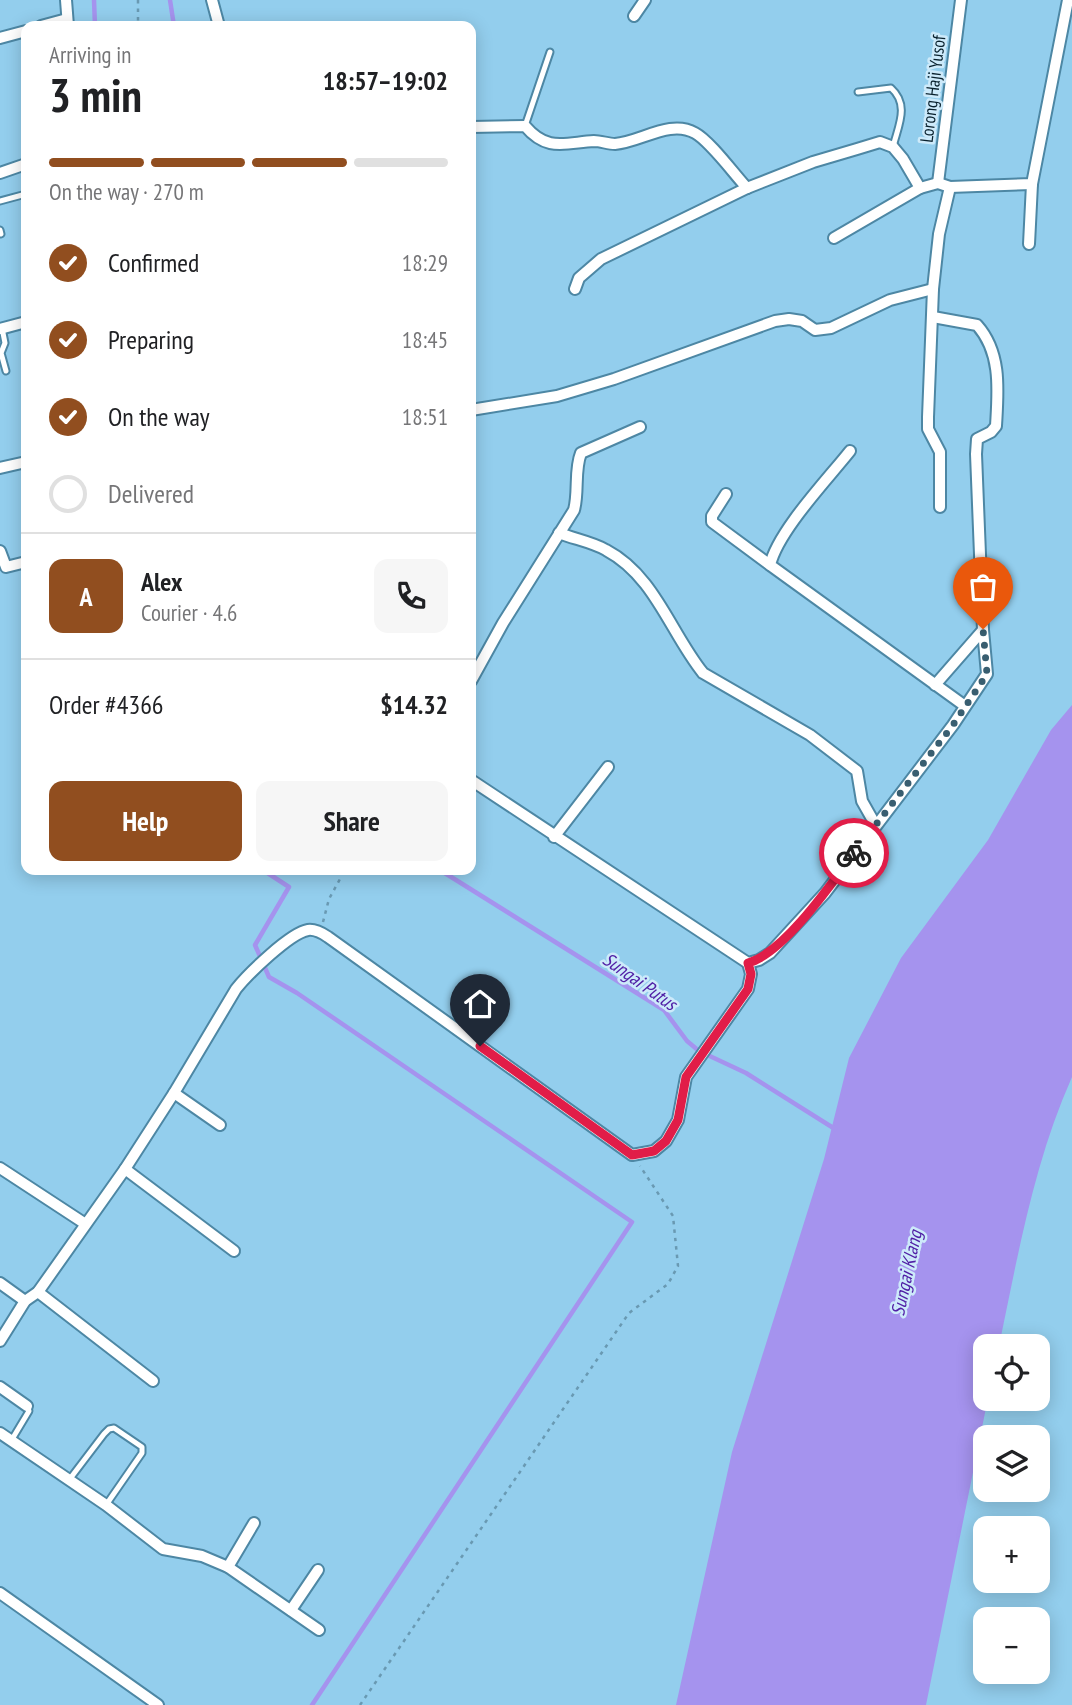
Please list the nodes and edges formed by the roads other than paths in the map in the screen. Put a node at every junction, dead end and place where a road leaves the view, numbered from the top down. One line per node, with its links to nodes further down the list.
1 (66, 0): 7 (street)
2 (212, 0): 8 (street)
3 (645, 0): 6 (street)
4 (961, 0): 18 (street, Lorong Haji Yusof)
5 (1068, 0): 19 (street)
6 (634, 16)
7 (67, 21)
8 (218, 21)
9 (21, 32): 10 (street)
10 (0, 38)
11 (550, 52): 13 (lane)
12 (858, 92): 15 (lane)
13 (525, 126): 14 (street); 21 (street)
14 (476, 127)
15 (893, 147): 21 (street); 22 (street)
16 (21, 166): 17 (street)
17 (0, 173)
18 (939, 183): 20 (street); 22 (street)
19 (1032, 184): 20 (street); 26 (street)
20 (950, 187): 28 (street)
21 (747, 188): 27 (street)
22 (920, 188): 25 (street)
23 (21, 195): 24 (lane)
24 (0, 201)
25 (834, 238)
26 (1029, 244)
27 (575, 289)
28 (933, 289): 29 (street); 33 (street)
29 (933, 317): 39 (street); 44 (street)
30 (21, 323): 31 (street)
31 (1, 328): 32 (lane)
32 (6, 371)
33 (476, 409)
34 (640, 427): 40 (street)
35 (850, 451): 43 (street)
36 (21, 463): 37 (street)
37 (0, 468)
38 (726, 494): 43 (street)
39 (940, 507)
40 (559, 533): 45 (street); 50 (street)
41 (0, 551): 42 (street)
42 (21, 563)
43 (770, 565): 46 (street)
44 (983, 629): 46 (street); 47 (street)
45 (476, 672)
46 (935, 685): 47 (street)
47 (965, 706): 50 (street)
48 (608, 767): 51 (street)
49 (476, 783): 51 (street)
50 (875, 824): 52 (street)
51 (554, 837): 52 (street)
52 (748, 963): 53 (street)
53 (174, 1093): 54 (street); 56 (street)
54 (220, 1125)
55 (0, 1168): 57 (street)
56 (125, 1169): 57 (street); 58 (street)
57 (84, 1223): 60 (street)
58 (234, 1251)
59 (0, 1283): 61 (street)
60 (38, 1292): 61 (street); 63 (street)
61 (25, 1301): 62 (street)
62 (0, 1341)
63 (153, 1381)
64 (0, 1387): 65 (street)
65 (27, 1405): 67 (lane)
66 (0, 1433): 67 (street)
67 (11, 1441): 68 (street)
68 (69, 1480): 69 (street); 69 (lane)
69 (106, 1506): 71 (street)
70 (254, 1523): 71 (street)
71 (228, 1566): 74 (street)
72 (318, 1570): 74 (street)
73 (0, 1593): 76 (street)
74 (290, 1610): 75 (street)
75 (319, 1630)
76 (158, 1705)

